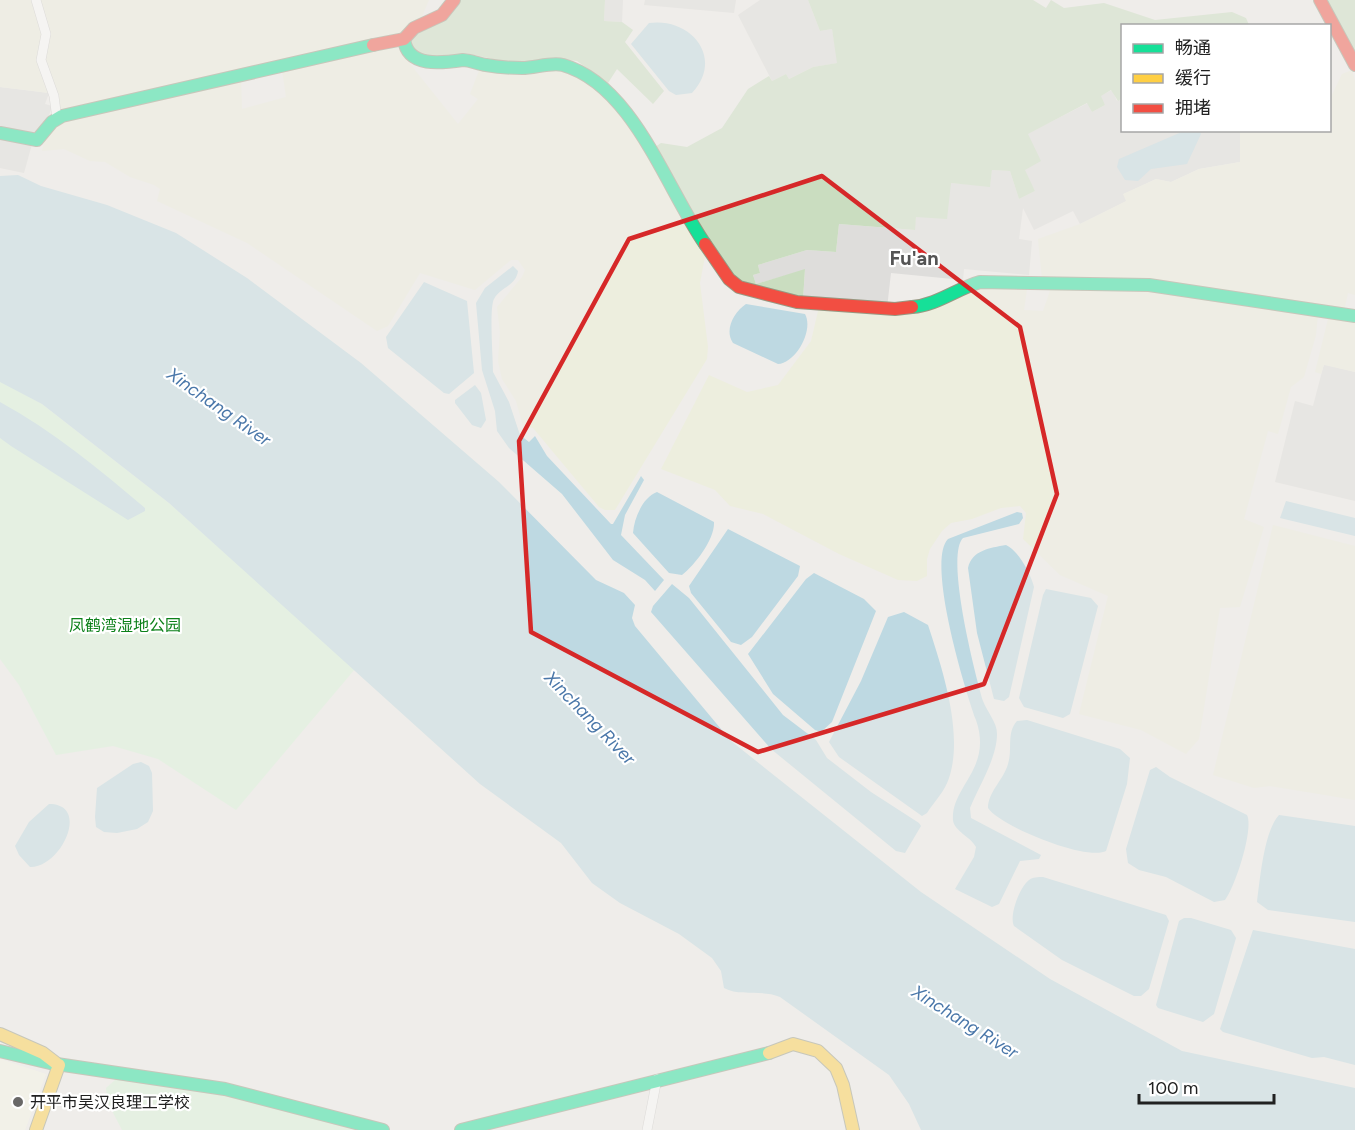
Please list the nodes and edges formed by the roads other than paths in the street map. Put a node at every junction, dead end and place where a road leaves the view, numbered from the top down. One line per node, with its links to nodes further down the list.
1 (36, 0): 6 (street)
2 (454, 0): 4 (street)
3 (1320, 0): 5 (street)
4 (404, 39): 6 (street); 8 (street)
5 (1355, 65)
6 (57, 119): 7 (street)
7 (0, 133)
8 (1355, 316)
9 (0, 1034): 11 (street)
10 (0, 1051): 11 (street)
11 (59, 1065): 13 (street); 14 (street)
12 (657, 1079): 15 (street); 16 (street); 17 (street)
13 (36, 1130)
14 (382, 1130)
15 (461, 1130)
16 (647, 1130)
17 (853, 1130)

